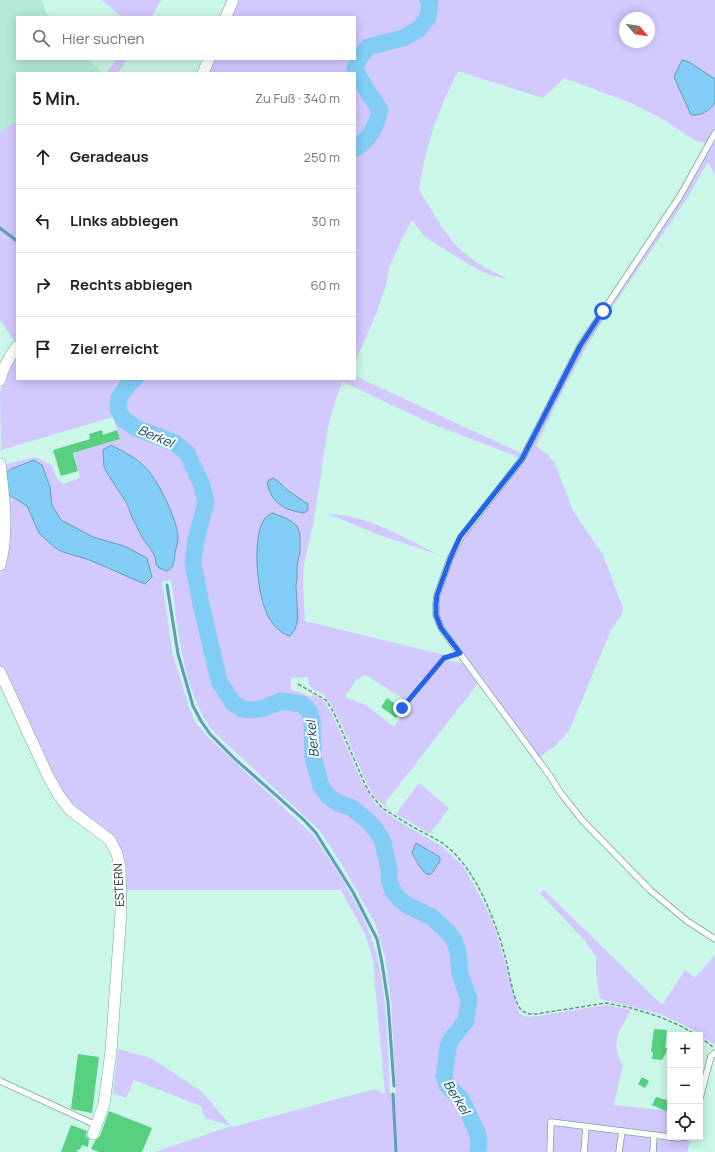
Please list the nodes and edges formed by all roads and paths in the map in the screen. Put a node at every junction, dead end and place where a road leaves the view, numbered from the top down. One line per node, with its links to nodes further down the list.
1 (233, 0): 2 (street)
2 (226, 16)
3 (209, 60): 4 (street)
4 (203, 72)
5 (715, 133): 10 (lane)
6 (16, 349): 7 (street)
7 (0, 380)
8 (0, 464): 9 (street)
9 (0, 565)
10 (460, 653): 13 (path); 14 (lane)
11 (0, 672): 22 (street, ESTERN)
12 (298, 684): 15 (path)
13 (402, 708)
14 (715, 939)
15 (691, 1032)
16 (703, 1039): 17 (path)
17 (715, 1048)
18 (715, 1053): 20 (lane)
19 (0, 1081): 22 (lane)
20 (703, 1087)
21 (586, 1127): 23 (lane); 26 (lane); 27 (lane)
22 (95, 1129)
23 (622, 1131): 24 (lane); 28 (lane)
24 (654, 1135): 25 (lane); 29 (lane)
25 (667, 1137)
26 (550, 1152)
27 (584, 1152)
28 (619, 1152)
29 (653, 1152)

